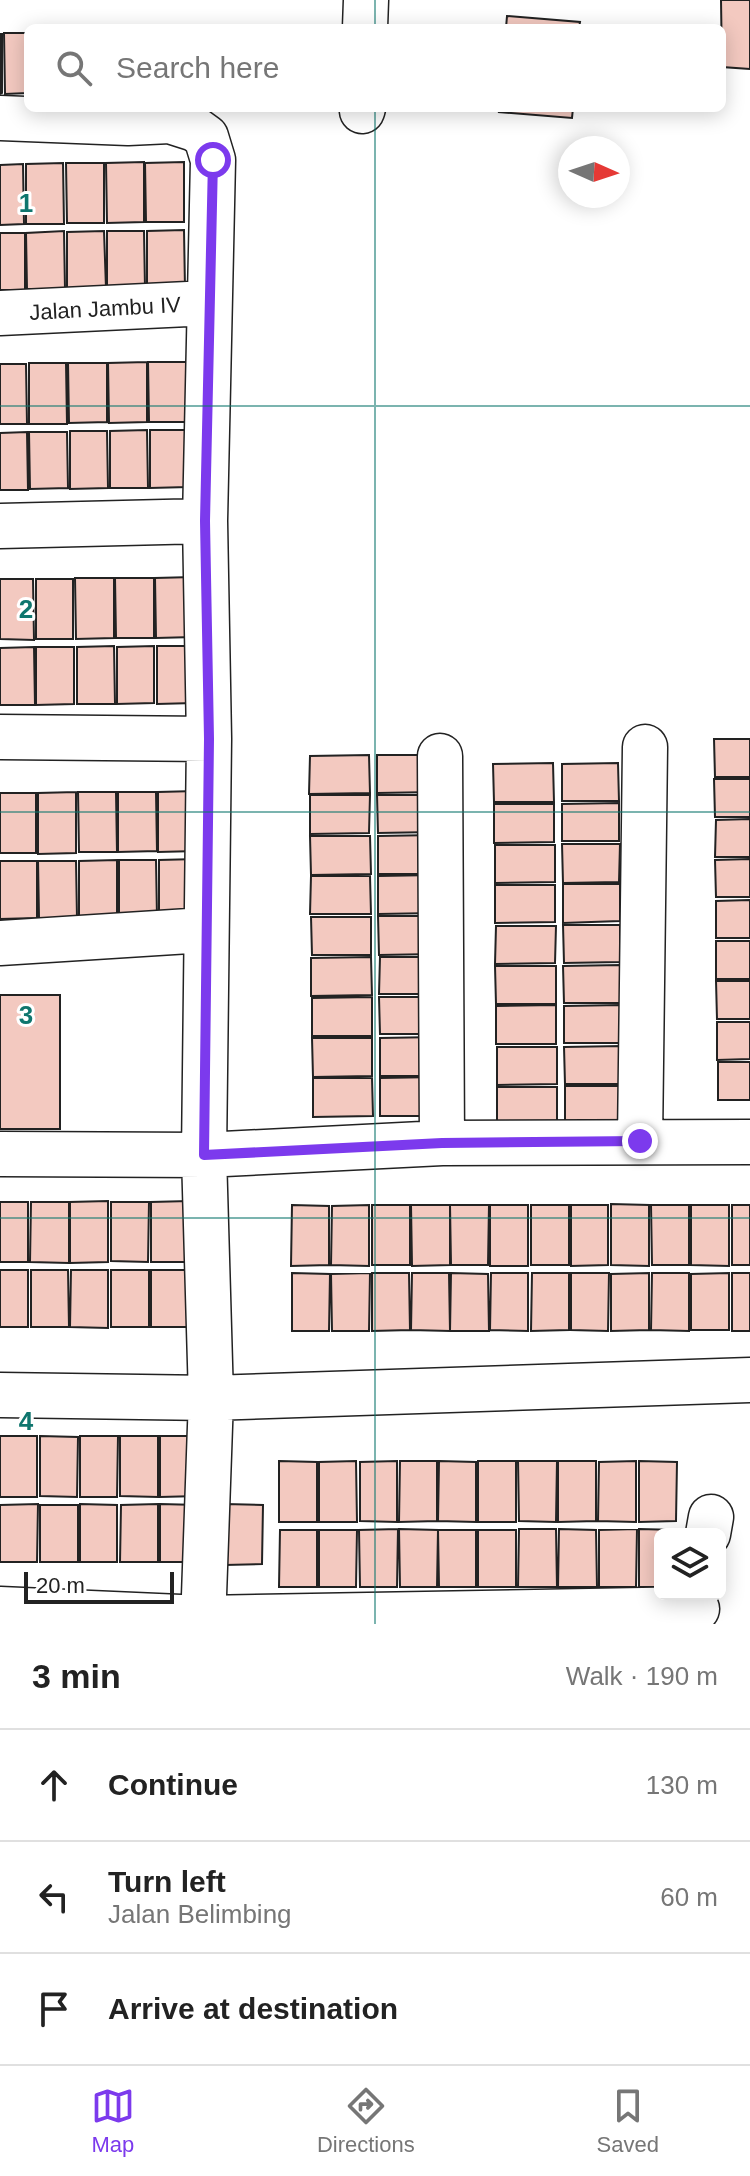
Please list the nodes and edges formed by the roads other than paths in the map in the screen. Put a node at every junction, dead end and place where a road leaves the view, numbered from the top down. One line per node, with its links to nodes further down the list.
1 (366, 0): 2 (street)
2 (365, 24)
3 (0, 118): 4 (street)
4 (209, 303): 5 (street, Jalan Jambu IV); 6 (street)
5 (0, 313)
6 (205, 521): 7 (street); 9 (street)
7 (0, 526)
8 (0, 737): 9 (street)
9 (209, 739): 12 (street)
10 (645, 747): 14 (street)
11 (440, 756): 16 (street)
12 (205, 930): 13 (street); 18 (street)
13 (0, 943)
14 (640, 1141): 15 (street); 16 (street)
15 (750, 1142)
16 (442, 1143): 18 (street)
17 (0, 1154): 18 (street)
18 (204, 1155): 21 (street)
19 (750, 1380): 21 (street)
20 (0, 1395): 21 (street)
21 (211, 1398): 24 (street)
22 (0, 1609): 24 (street)
23 (697, 1609): 24 (street)
24 (203, 1621)

